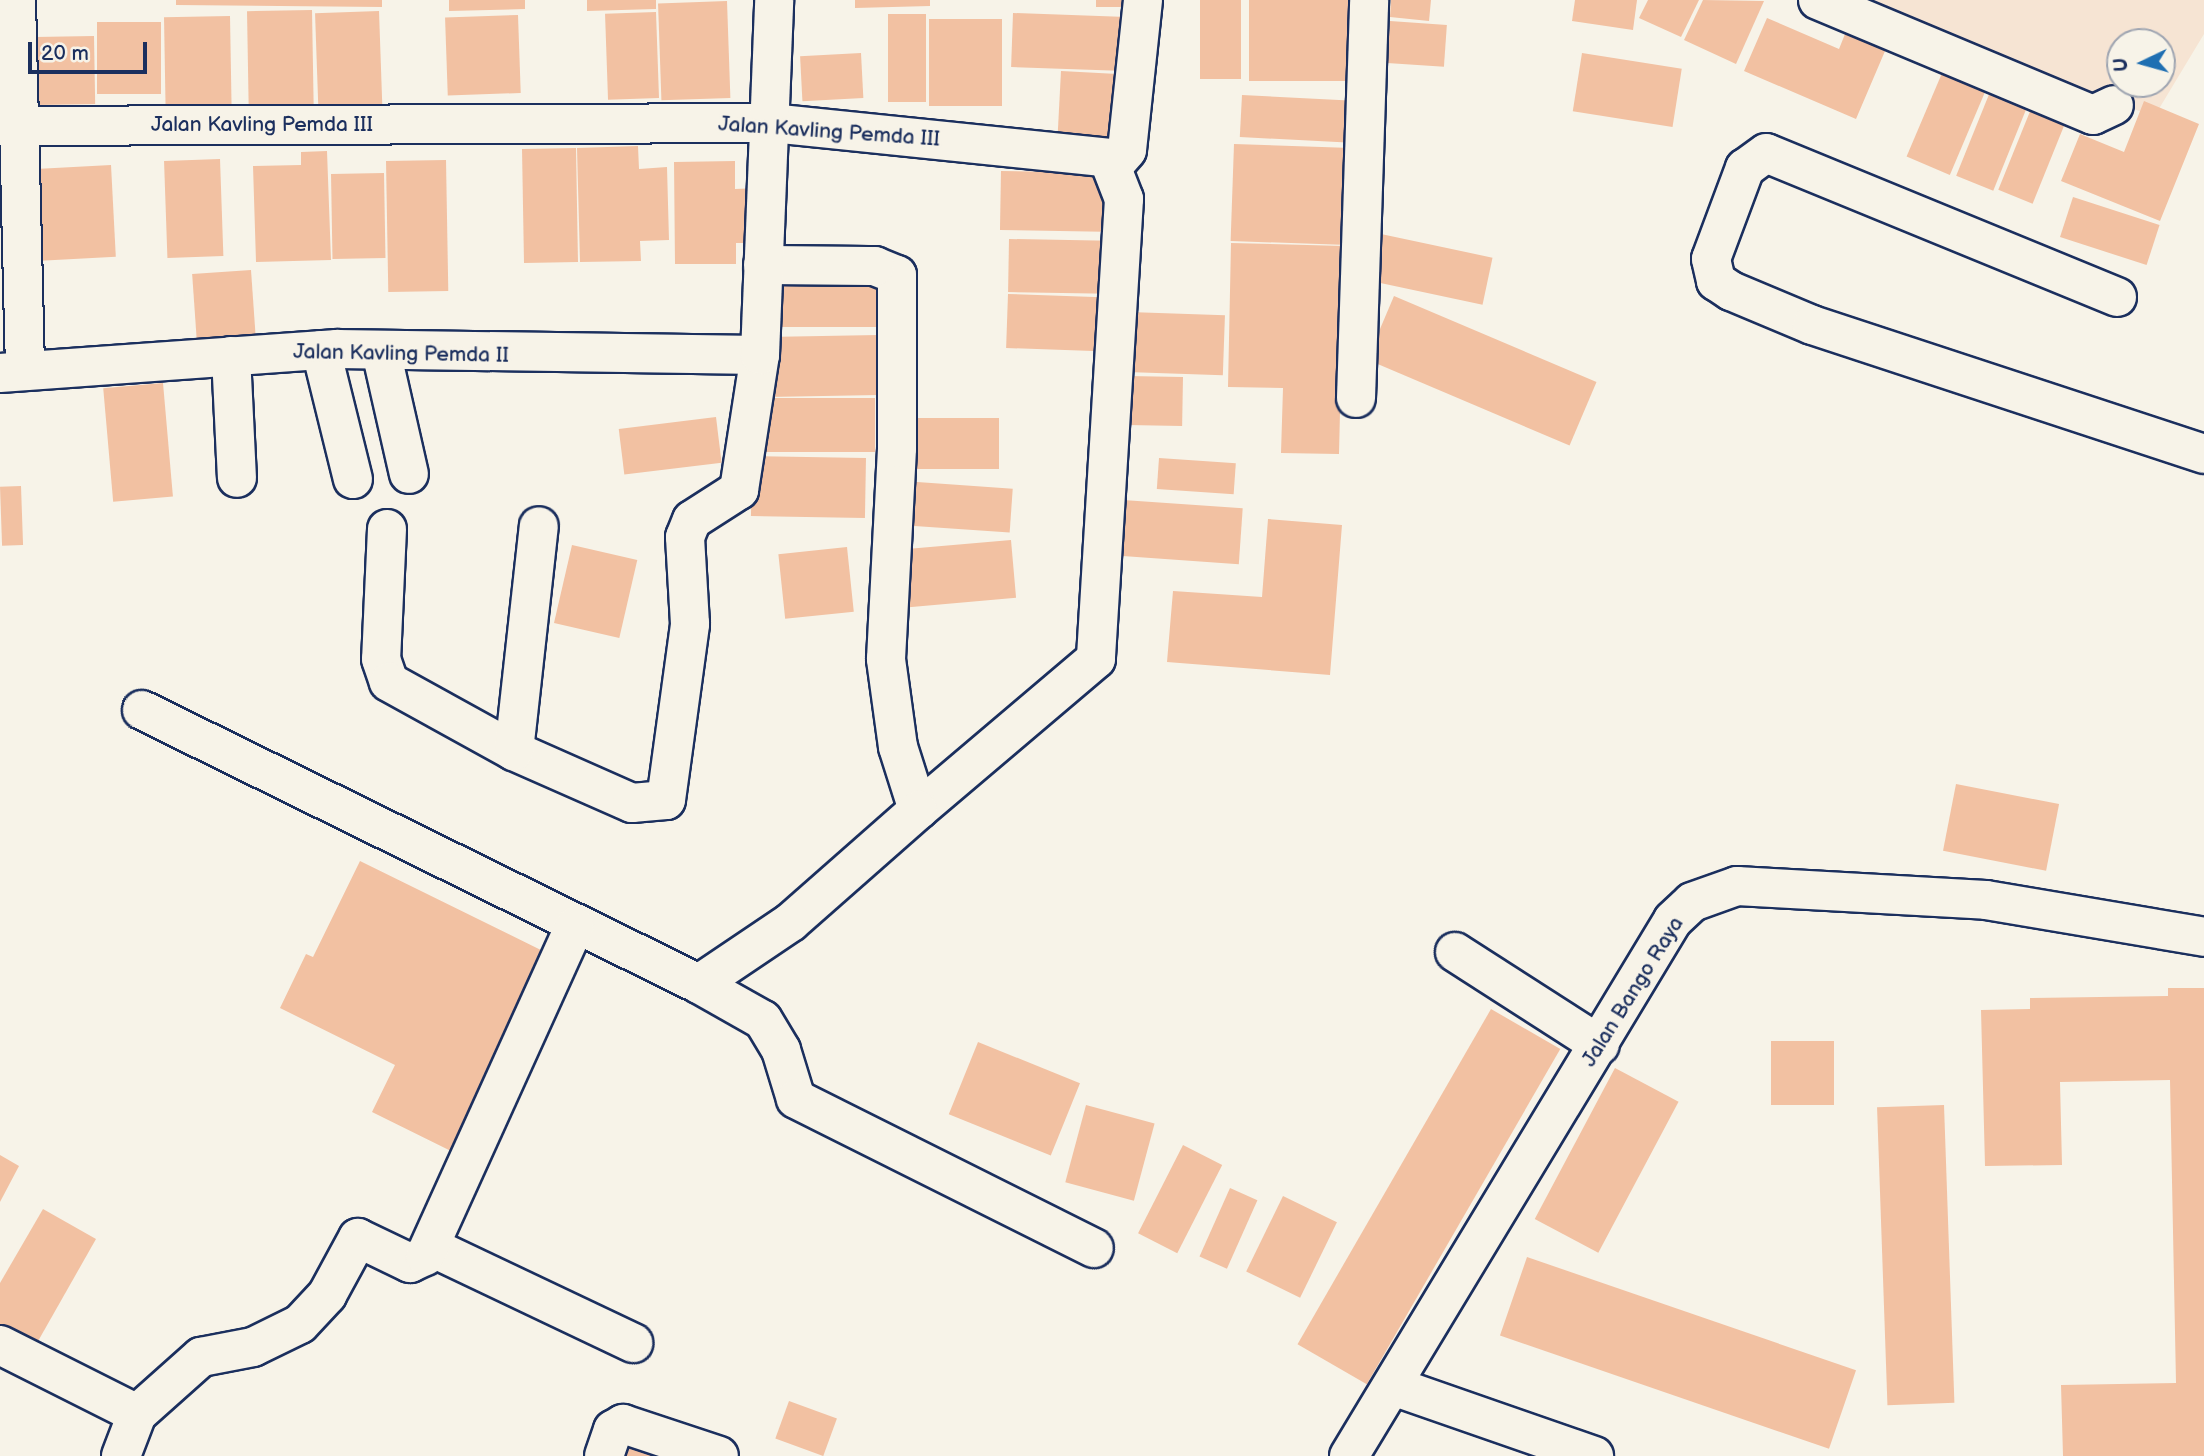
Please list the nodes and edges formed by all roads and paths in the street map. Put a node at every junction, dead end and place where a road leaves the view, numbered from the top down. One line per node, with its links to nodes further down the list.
1 (16, 0): 8 (street)
2 (774, 0): 7 (street)
3 (1143, 0): 9 (street)
4 (1369, 0): 17 (street)
5 (1818, 0): 6 (street)
6 (2113, 105)
7 (772, 124): 8 (street, Jalan Kavling Pemda III); 9 (street, Jalan Kavling Pemda III); 10 (street)
8 (9, 126): 16 (street)
9 (1115, 164): 26 (street)
10 (763, 265): 14 (street); 26 (street)
11 (2116, 297): 18 (street)
12 (321, 350): 13 (street, Jalan Kavling Pemda II); 15 (street, Jalan Kavling Pemda II); 21 (street)
13 (381, 351): 14 (street, Jalan Kavling Pemda II); 19 (street)
14 (760, 355): 25 (street)
15 (231, 356): 16 (street, Jalan Kavling Pemda II); 20 (street)
16 (12, 372)
17 (1356, 398)
18 (2204, 454)
19 (409, 474)
20 (237, 478)
21 (353, 480)
22 (539, 526): 25 (street)
23 (387, 529): 25 (street)
24 (142, 710): 27 (street)
25 (514, 751)
26 (918, 810): 30 (street)
27 (575, 926): 30 (street); 32 (street)
28 (2204, 937): 31 (street, Jalan Bango Raya)
29 (1455, 952): 31 (street)
30 (699, 984): 33 (street)
31 (1600, 1045): 36 (street, Jalan Bango Raya)
32 (431, 1247): 34 (street); 37 (street)
33 (1094, 1248)
34 (634, 1343)
35 (0, 1345): 37 (street)
36 (1393, 1386): 38 (street); 42 (street, Jalan Bango Raya)
37 (137, 1414): 39 (street)
38 (1549, 1449): 43 (street)
39 (121, 1456)
40 (604, 1456): 41 (street)
41 (719, 1456)
42 (1349, 1456)
43 (1594, 1456)

